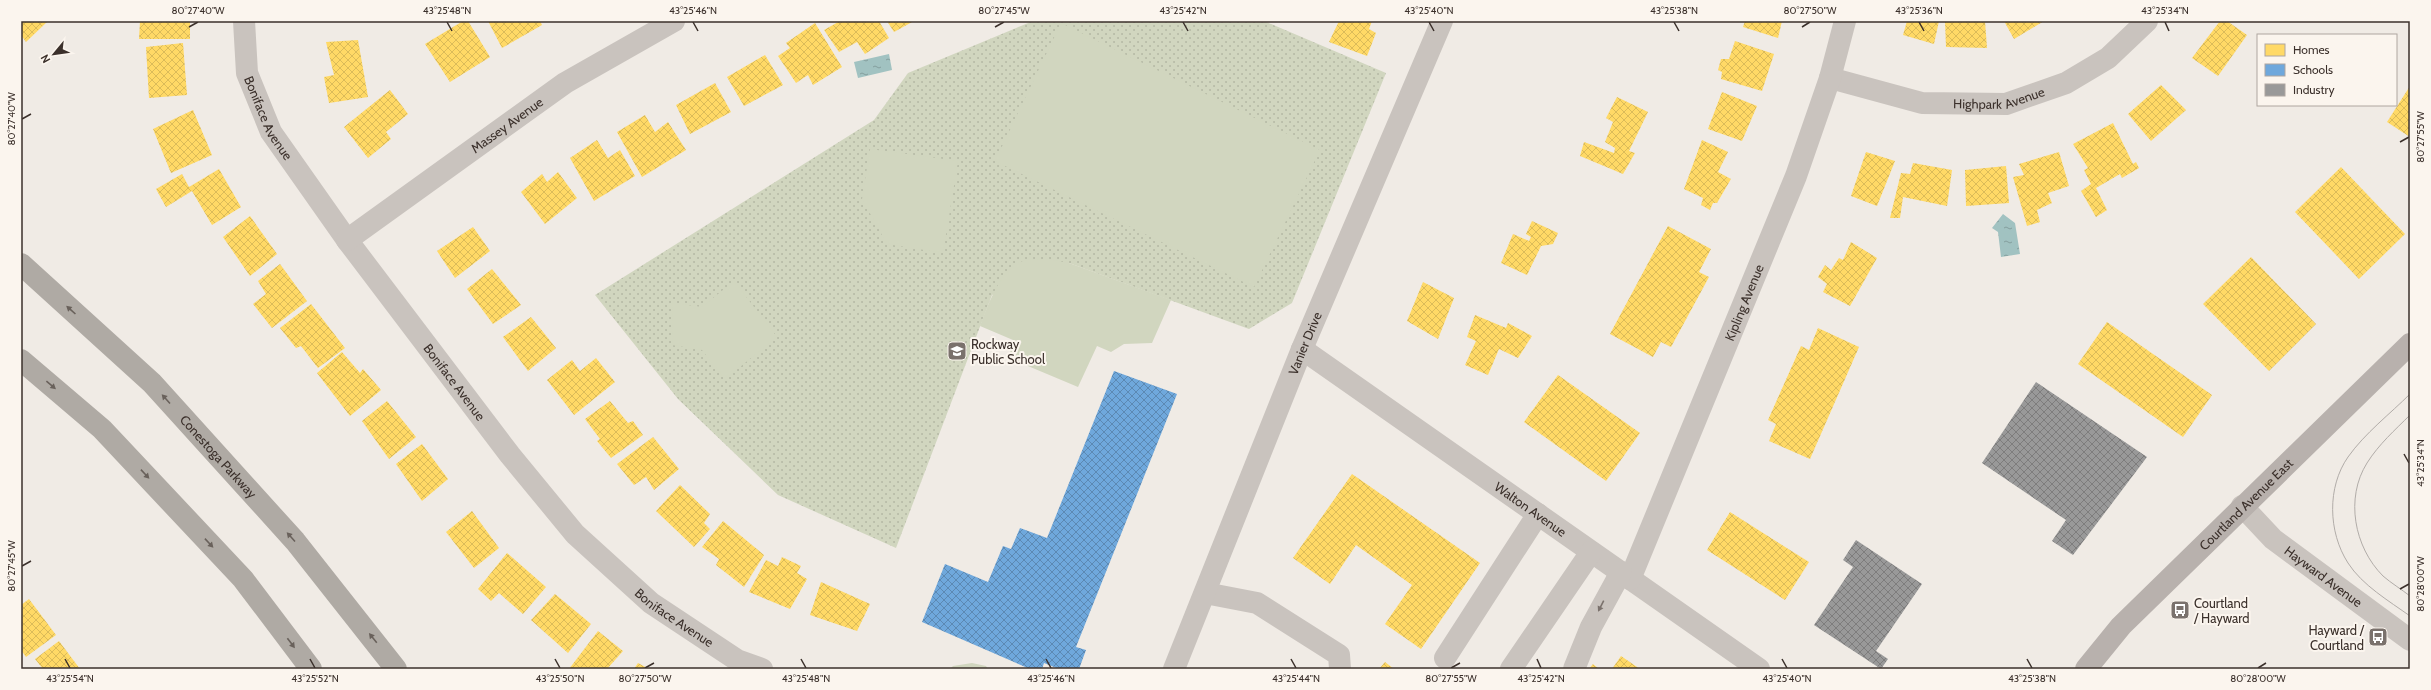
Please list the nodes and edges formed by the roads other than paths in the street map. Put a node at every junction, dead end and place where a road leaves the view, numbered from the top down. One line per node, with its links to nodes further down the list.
1 (244, 21): 7 (street, Boniface Avenue)
2 (674, 21): 7 (street, Massey Avenue)
3 (1442, 21): 10 (street, Vanier Drive)
4 (1845, 21): 6 (street, Kipling Avenue)
5 (2147, 21): 6 (street, Highpark Avenue)
6 (1830, 78): 15 (street, Kipling Avenue)
7 (347, 240): 22 (street, Boniface Avenue)
8 (21, 264): 21 (highway, Conestoga Parkway, one-way to 8)
9 (2410, 344): 12 (main road, Courtland Avenue East)
10 (1302, 349): 13 (street, Walton Avenue); 16 (street, Vanier Drive)
11 (21, 360): 20 (highway, one-way to 20)
12 (2242, 506): 17 (street, Hayward Avenue); 27 (main road, Courtland Avenue East)
13 (1538, 514): 14 (street, Walton Avenue); 18 (street)
14 (1591, 552): 15 (street, Walton Avenue); 24 (street)
15 (1625, 576): 25 (street, Kipling Avenue, one-way to 25); 26 (street, Walton Avenue)
16 (1205, 593): 19 (street, Vanier Drive); 23 (street)
17 (2410, 640)
18 (1445, 658)
19 (1176, 668)
20 (311, 669)
21 (396, 669)
22 (762, 669)
23 (1340, 669)
24 (1512, 669)
25 (1574, 669)
26 (1758, 669)
27 (2086, 669)

